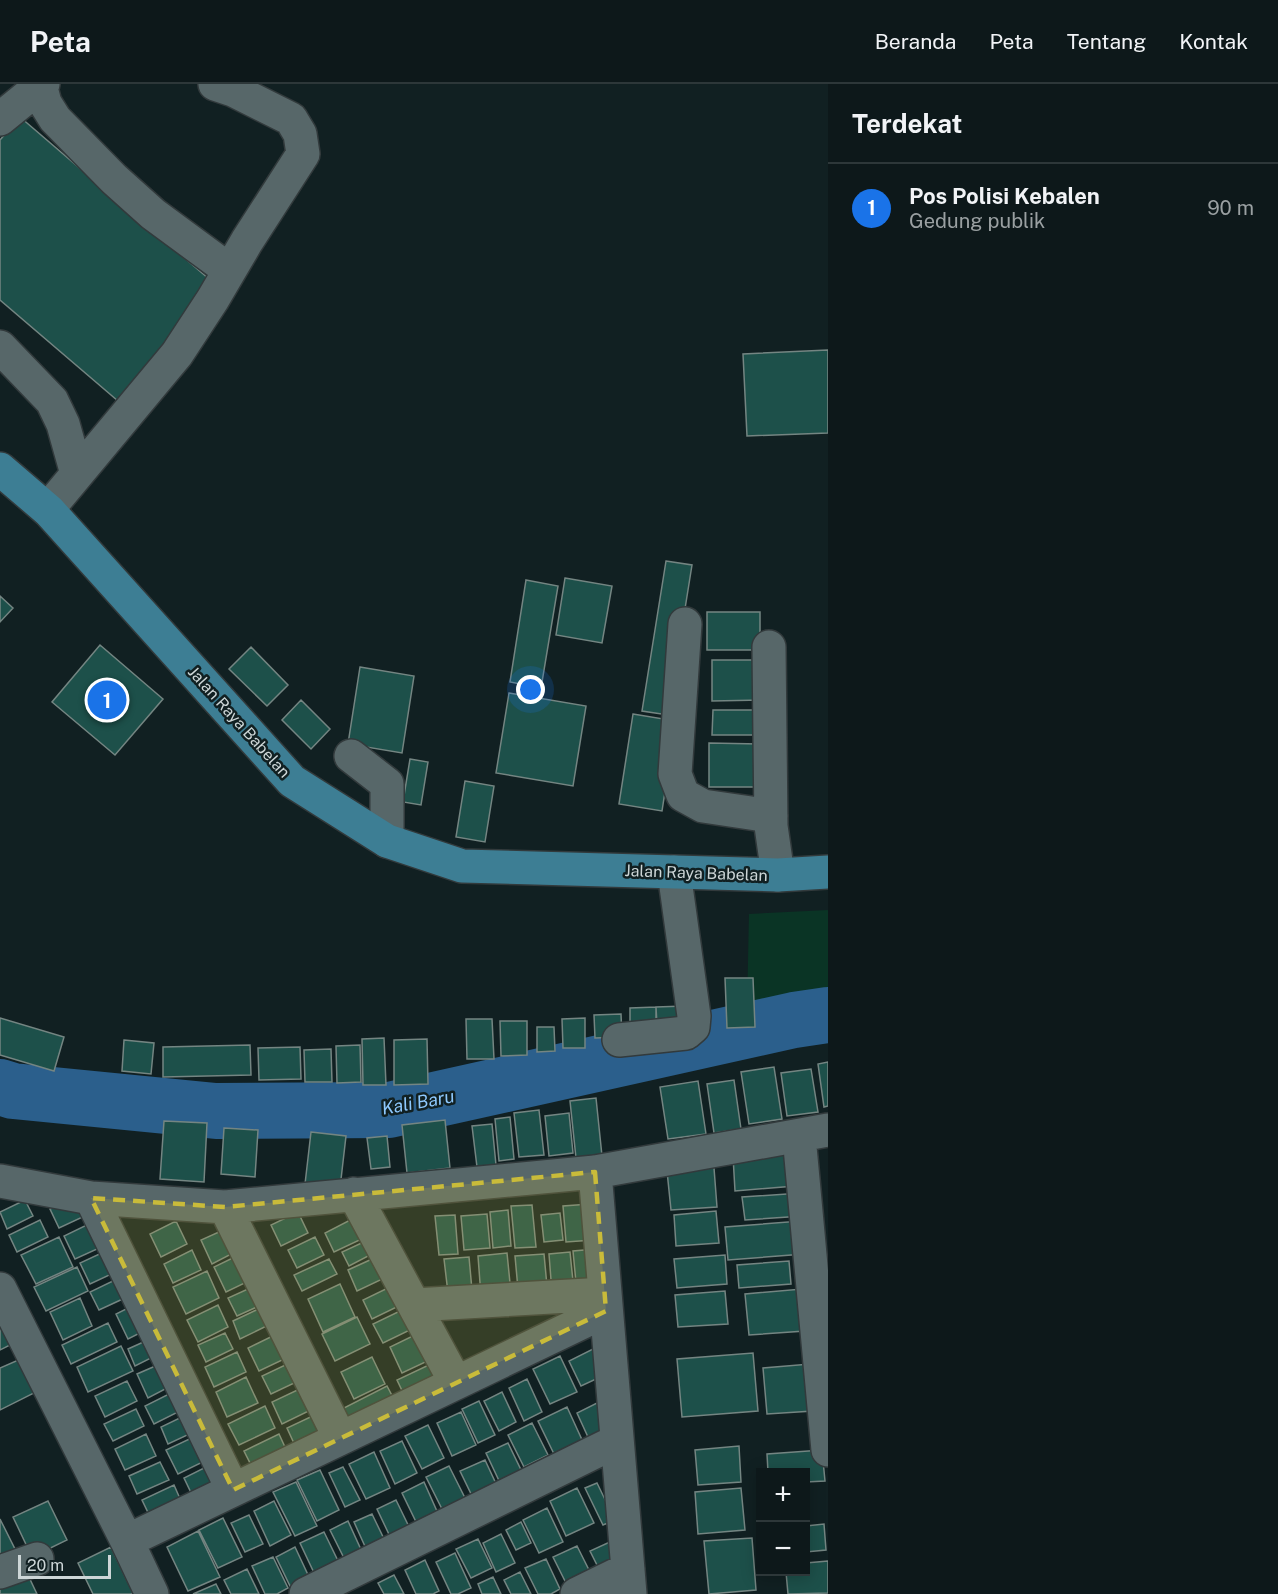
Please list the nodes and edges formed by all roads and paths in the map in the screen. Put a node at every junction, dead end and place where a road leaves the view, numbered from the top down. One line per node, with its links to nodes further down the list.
1 (41, 84): 3 (street); 4 (street)
2 (215, 84): 4 (street)
3 (0, 119)
4 (230, 270): 7 (street)
5 (0, 347): 7 (street)
6 (0, 469): 8 (main road, Jalan Raya Babelan)
7 (77, 474): 8 (street)
8 (49, 511): 13 (main road, Jalan Raya Babelan)
9 (685, 624): 12 (street)
10 (769, 647): 12 (street)
11 (351, 756): 13 (street)
12 (771, 816): 16 (street)
13 (387, 841): 14 (main road, Jalan Raya Babelan)
14 (674, 872): 16 (main road, Jalan Raya Babelan); 17 (street)
15 (828, 872): 16 (main road, Jalan Raya Babelan)
16 (778, 875)
17 (619, 1040)
18 (813, 1133): 19 (street); 24 (street)
19 (595, 1172): 21 (street); 26 (street)
20 (0, 1181): 22 (street)
21 (354, 1194): 23 (street); 27 (street)
22 (91, 1198): 23 (street); 33 (street)
23 (225, 1207): 30 (street)
24 (818, 1244): 28 (street)
25 (0, 1289): 34 (street)
26 (605, 1303): 27 (street); 29 (street); 31 (street)
27 (414, 1305): 29 (street)
28 (824, 1365): 32 (street)
29 (456, 1383): 30 (street)
30 (340, 1438): 33 (street)
31 (617, 1441): 37 (street); 39 (street)
32 (828, 1450)
33 (232, 1490): 34 (street)
34 (127, 1541): 38 (street)
35 (38, 1559): 36 (street)
36 (0, 1572)
37 (629, 1582): 40 (street)
38 (152, 1594)
39 (306, 1594)
40 (577, 1594)

